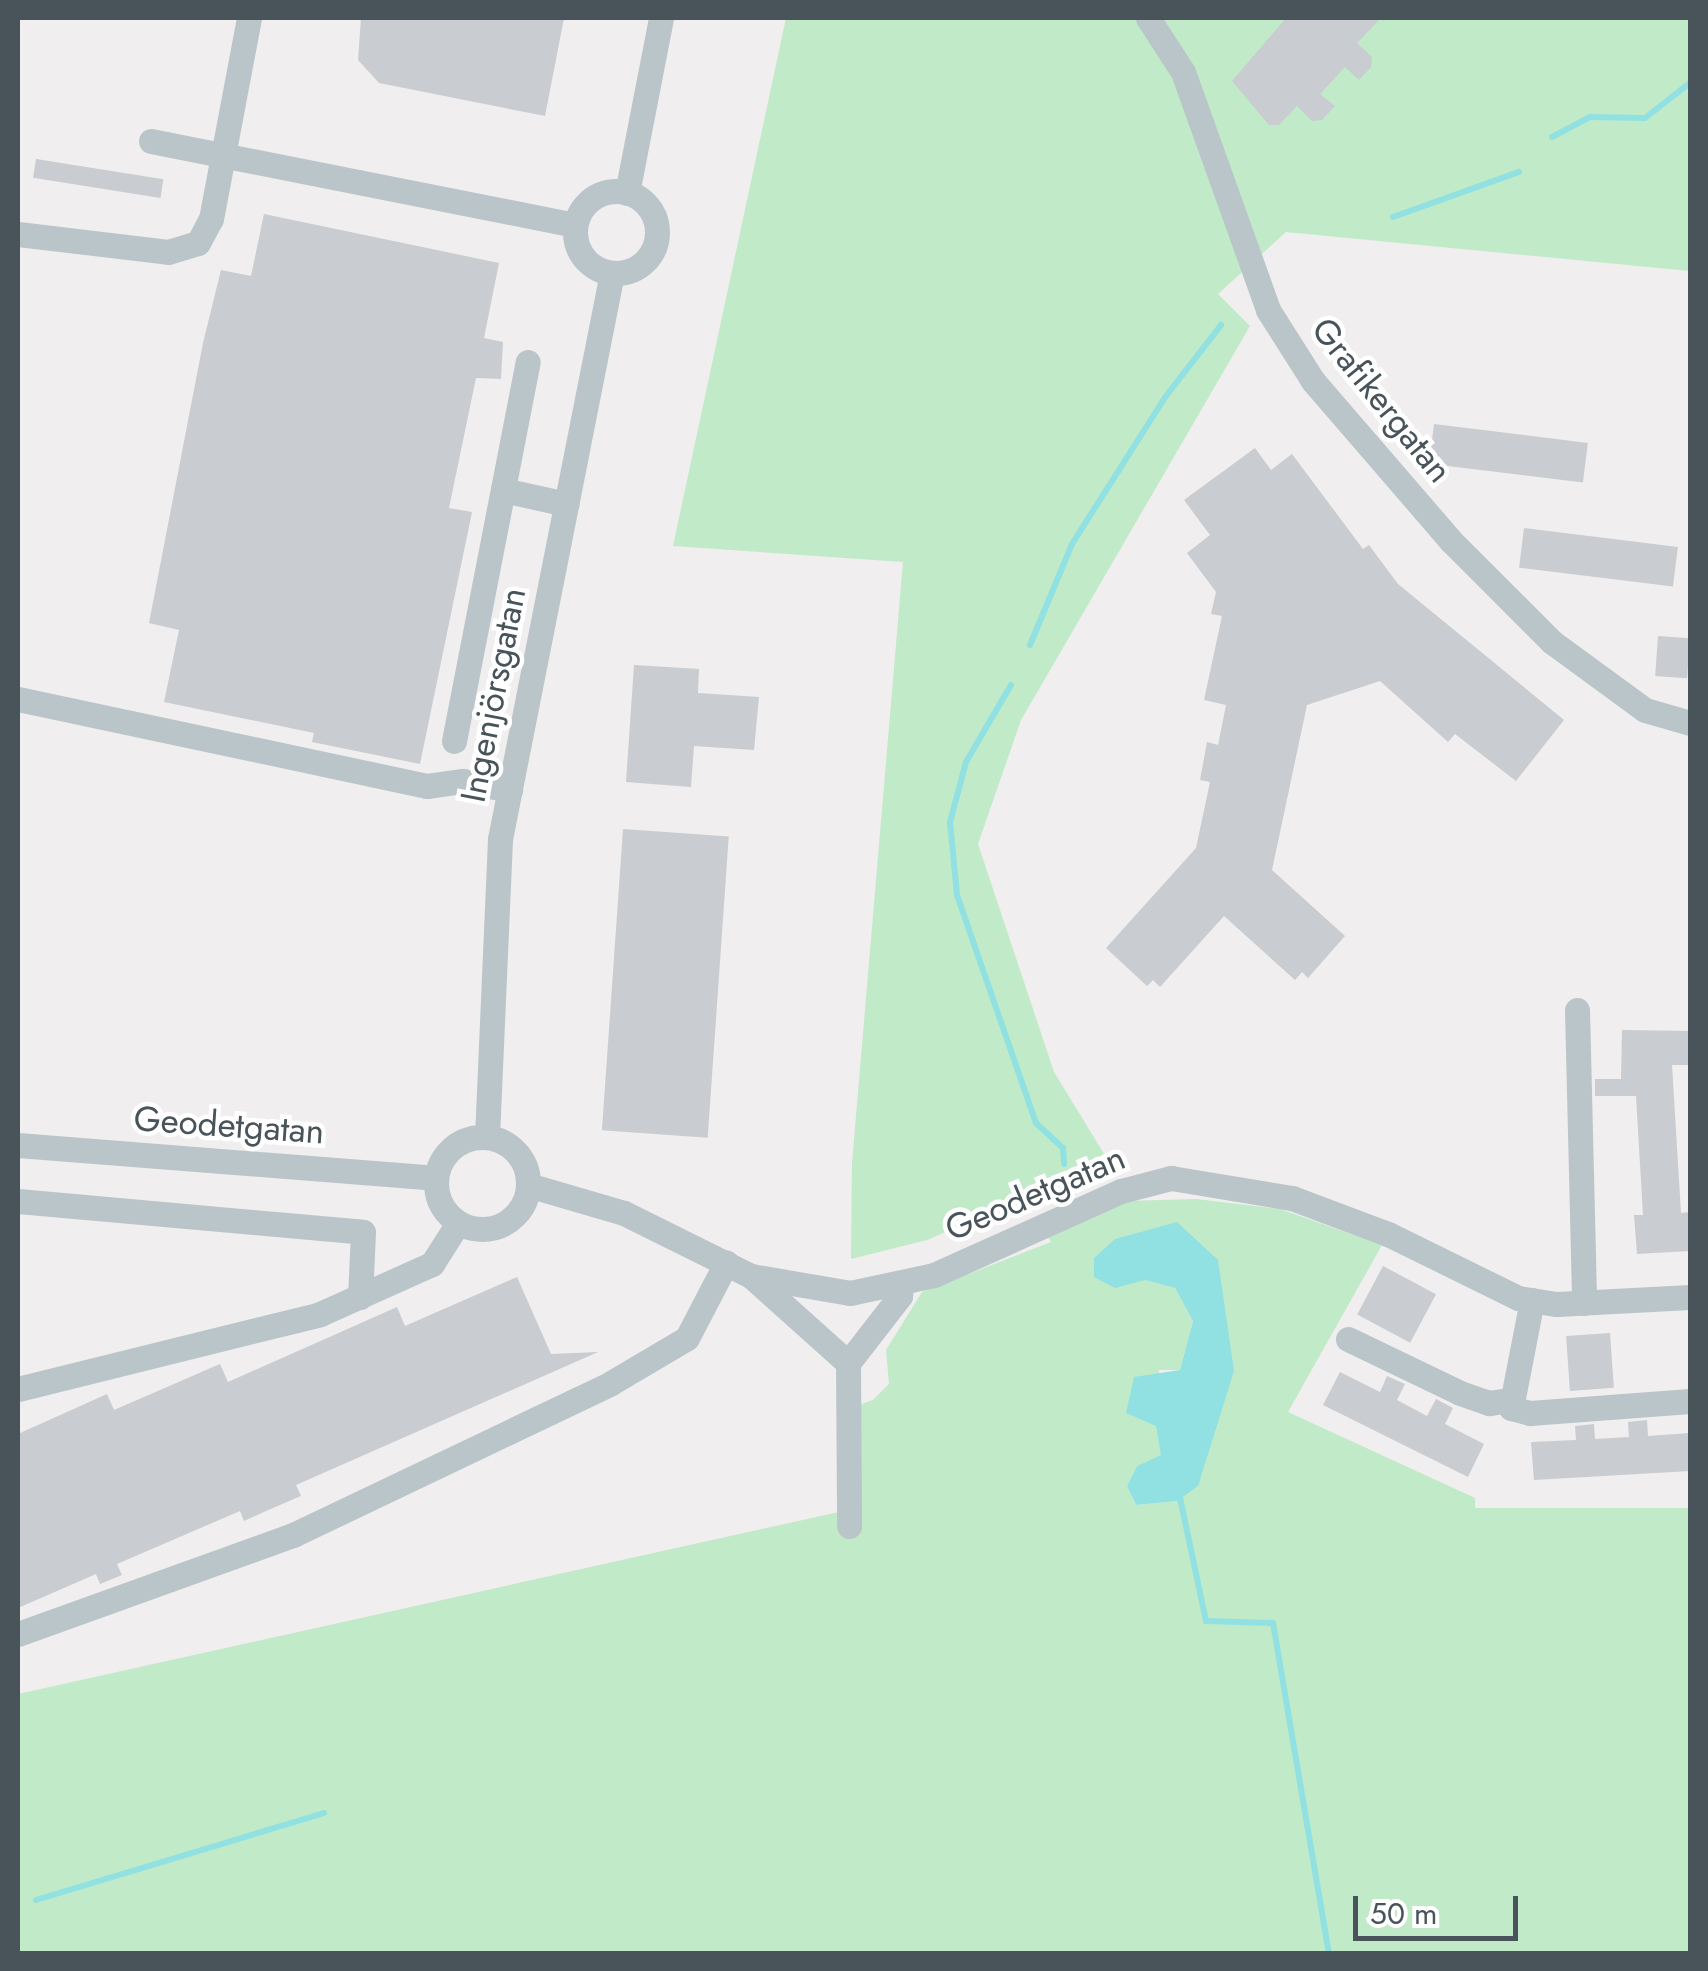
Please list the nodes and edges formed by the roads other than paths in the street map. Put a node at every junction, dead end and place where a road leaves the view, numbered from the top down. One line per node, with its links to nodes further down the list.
1 (250, 18): 5 (street)
2 (661, 18): 6 (street)
3 (1148, 18): 14 (street, Grafikergatan)
4 (151, 141): 5 (street)
5 (224, 151): 7 (street); 8 (street)
6 (626, 192): 7 (street); 9 (street)
7 (575, 225): 9 (street)
8 (18, 234)
9 (612, 273): 12 (street, Ingenjörsgatan)
10 (528, 362): 11 (street)
11 (503, 490): 12 (street); 15 (street)
12 (566, 504): 16 (street, Ingenjörsgatan)
13 (18, 699): 16 (street)
14 (1690, 723)
15 (454, 741)
16 (510, 790): 18 (street, Ingenjörsgatan)
17 (1577, 1010): 30 (street)
18 (487, 1137): 20 (street); 21 (street)
19 (18, 1145): 20 (street, Geodetgatan)
20 (435, 1178): 23 (street)
21 (528, 1185): 23 (street); 24 (street, Geodetgatan)
22 (18, 1201): 27 (street)
23 (458, 1223): 27 (street)
24 (726, 1262): 25 (street, Geodetgatan); 37 (street)
25 (751, 1276): 26 (street, Geodetgatan); 32 (street)
26 (901, 1284): 29 (street, Geodetgatan); 32 (street)
27 (360, 1297): 33 (street)
28 (1690, 1297): 30 (street, Geodetgatan)
29 (1532, 1300): 30 (street, Geodetgatan); 34 (street)
30 (1584, 1302)
31 (1348, 1339): 34 (street)
32 (848, 1363): 36 (street)
33 (18, 1388)
34 (1511, 1400): 35 (street)
35 (1690, 1400)
36 (849, 1526)
37 (18, 1634)

